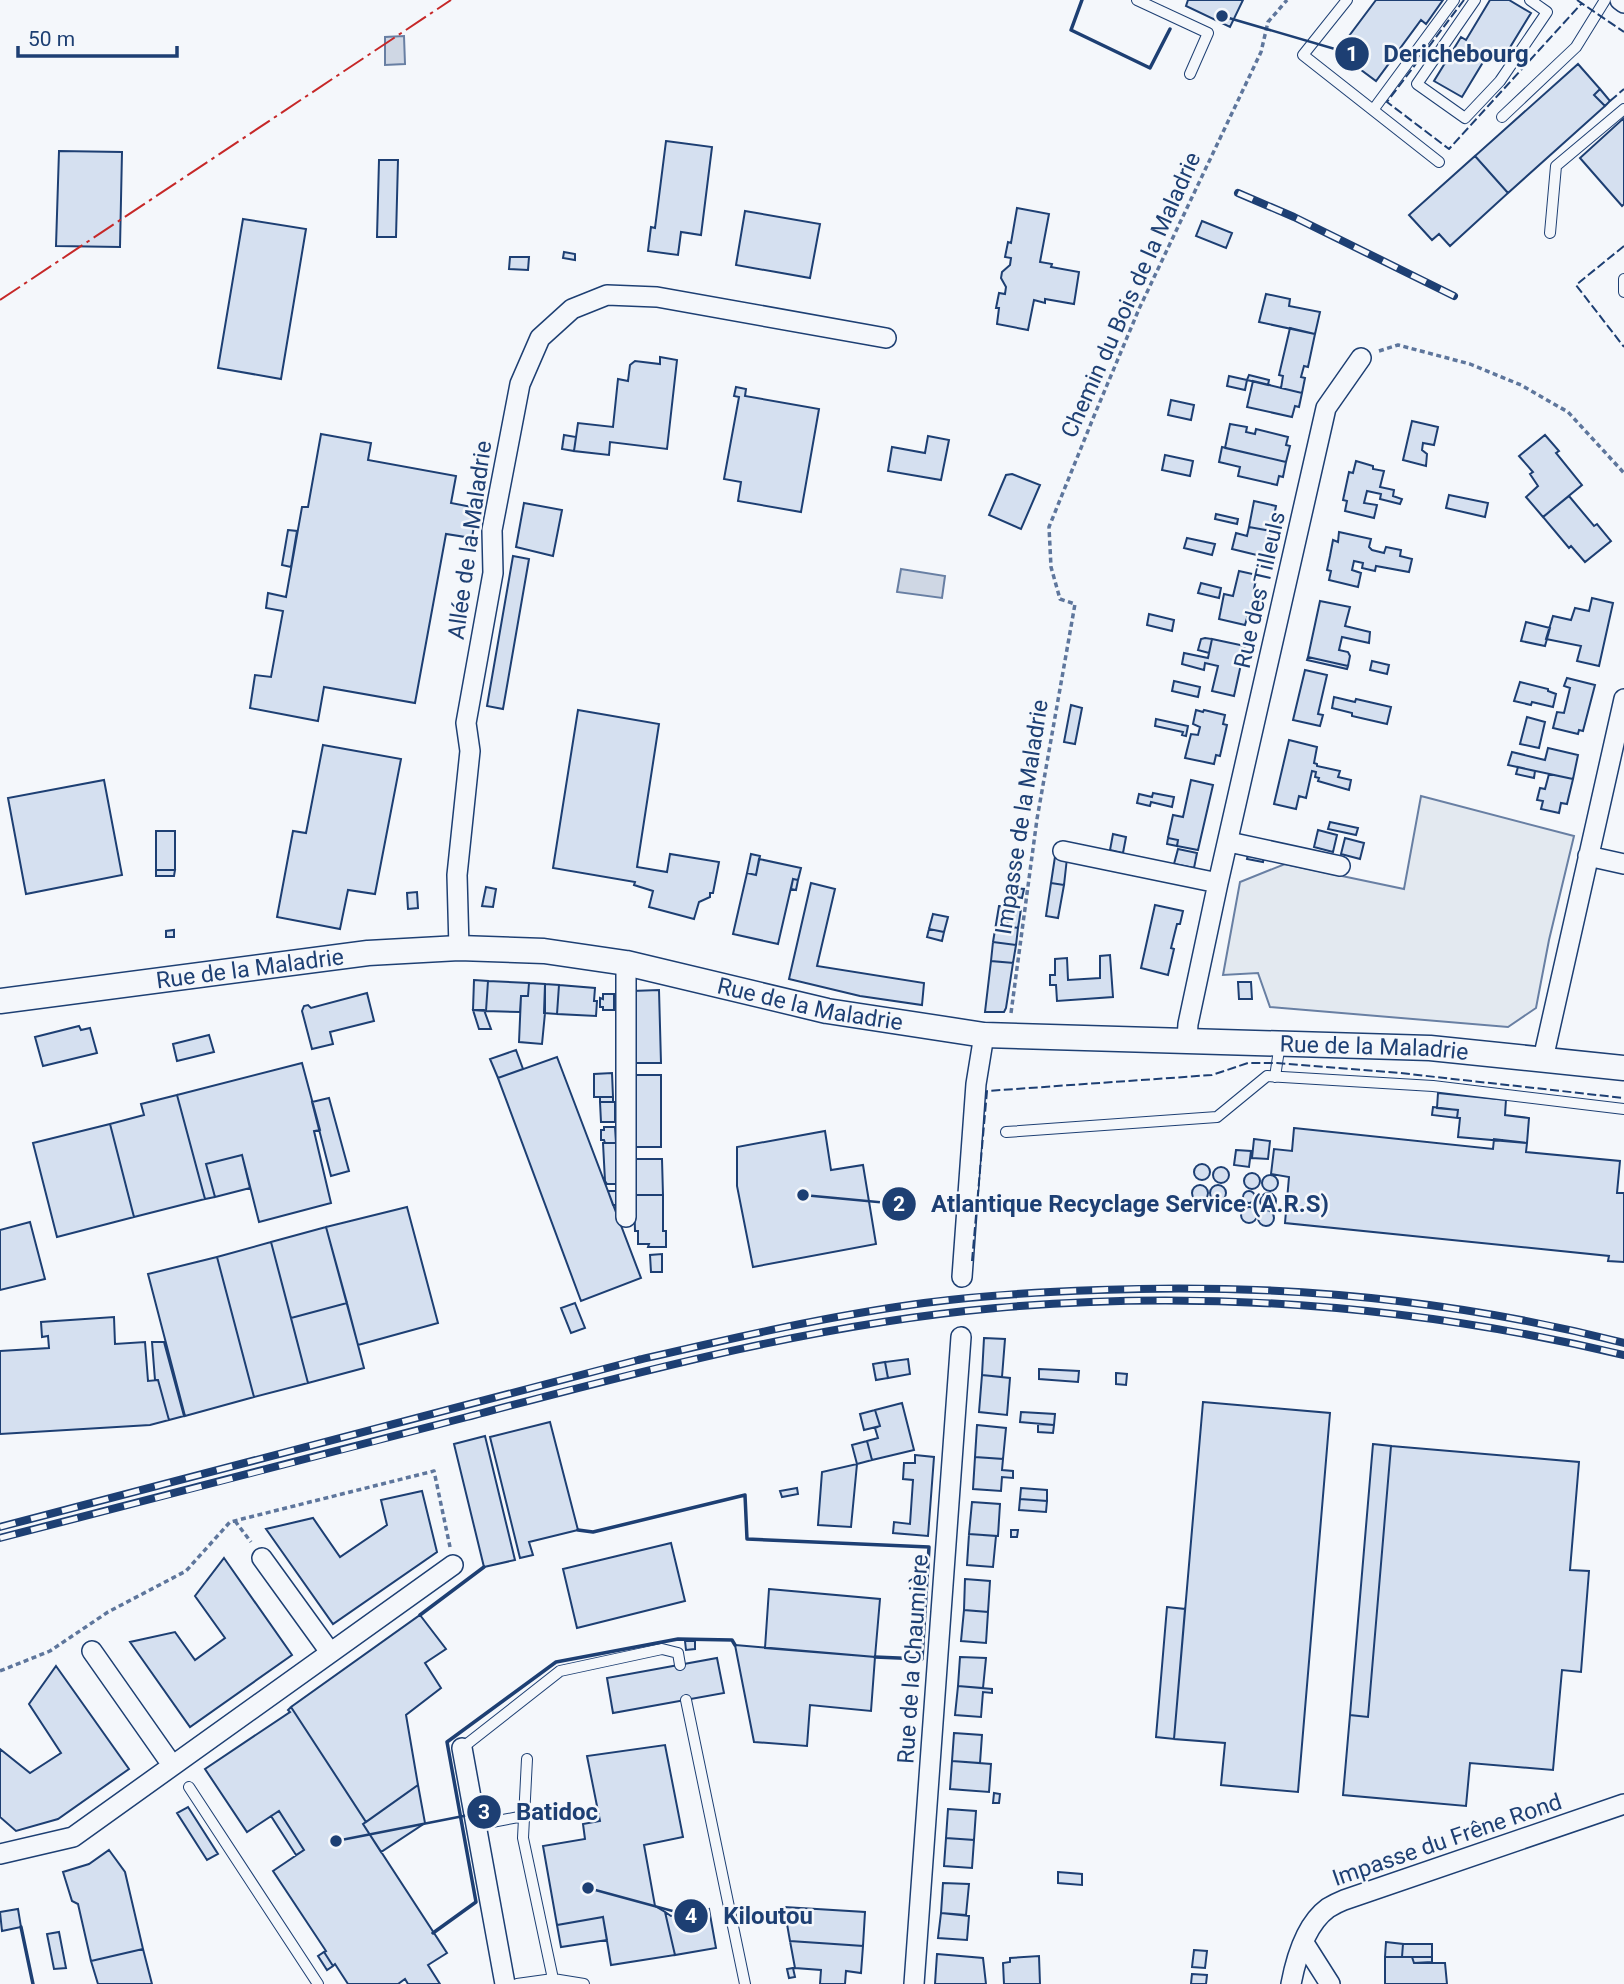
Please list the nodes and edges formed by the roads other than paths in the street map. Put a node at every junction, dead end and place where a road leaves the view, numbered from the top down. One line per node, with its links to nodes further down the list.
1 (1137, 0): 7 (lane)
2 (1347, 0): 9 (lane)
3 (1454, 0): 9 (lane)
4 (1475, 0): 5 (lane)
5 (1530, 0)
6 (1605, 0): 10 (lane)
7 (1190, 74)
8 (1624, 109): 12 (lane)
9 (1373, 110): 11 (lane)
10 (1502, 117)
11 (1439, 162)
12 (1550, 233)
13 (1624, 279): 14 (lane)
14 (1624, 292)
15 (886, 338): 24 (street, Allée de la Maladrie)
16 (1361, 358): 18 (street, Rue des Tilleuls)
17 (1624, 699): 20 (street)
18 (1229, 842): 22 (street); 23 (street, Rue des Tilleuls)
19 (1063, 851): 23 (street)
20 (1588, 856): 21 (street); 30 (street)
21 (1624, 864)
22 (1340, 866)
23 (1218, 883): 28 (street, Rue des Tilleuls)
24 (458, 948): 25 (street, Rue de la Maladrie); 26 (street, Rue de la Maladrie)
25 (626, 963): 27 (street, Rue de la Maladrie); 35 (street)
26 (0, 1001)
27 (996, 1035): 28 (street, Rue de la Maladrie); 36 (street)
28 (1186, 1039): 29 (street, Rue de la Maladrie)
29 (1280, 1042): 30 (street, Rue de la Maladrie); 32 (lane)
30 (1543, 1059): 31 (street, Rue de la Maladrie)
31 (1624, 1068)
32 (1275, 1077): 33 (lane); 34 (lane)
33 (1624, 1109)
34 (1006, 1132)
35 (626, 1217)
36 (962, 1278)
37 (961, 1337): 60 (street, Rue de la Chaumière)
38 (262, 1558): 41 (street)
39 (453, 1565): 41 (street)
40 (92, 1651): 46 (street)
41 (330, 1652): 46 (street)
42 (680, 1665): 44 (lane)
43 (686, 1700): 59 (lane)
44 (462, 1748): 50 (street)
45 (527, 1759): 49 (lane)
46 (172, 1765): 51 (street)
47 (190, 1787): 55 (lane)
48 (1624, 1804): 52 (street, Impasse du Frêne Rond)
49 (524, 1816): 50 (lane); 53 (lane)
50 (476, 1825): 56 (street)
51 (0, 1854)
52 (1304, 1943): 61 (street, Impasse du Frêne Rond); 62 (street)
53 (553, 1979): 54 (lane); 58 (lane)
54 (534, 1983): 57 (lane)
55 (318, 1984)
56 (505, 1984)
57 (517, 1984)
58 (584, 1984)
59 (745, 1984)
60 (914, 1984)
61 (1291, 1984)
62 (1330, 1984)

